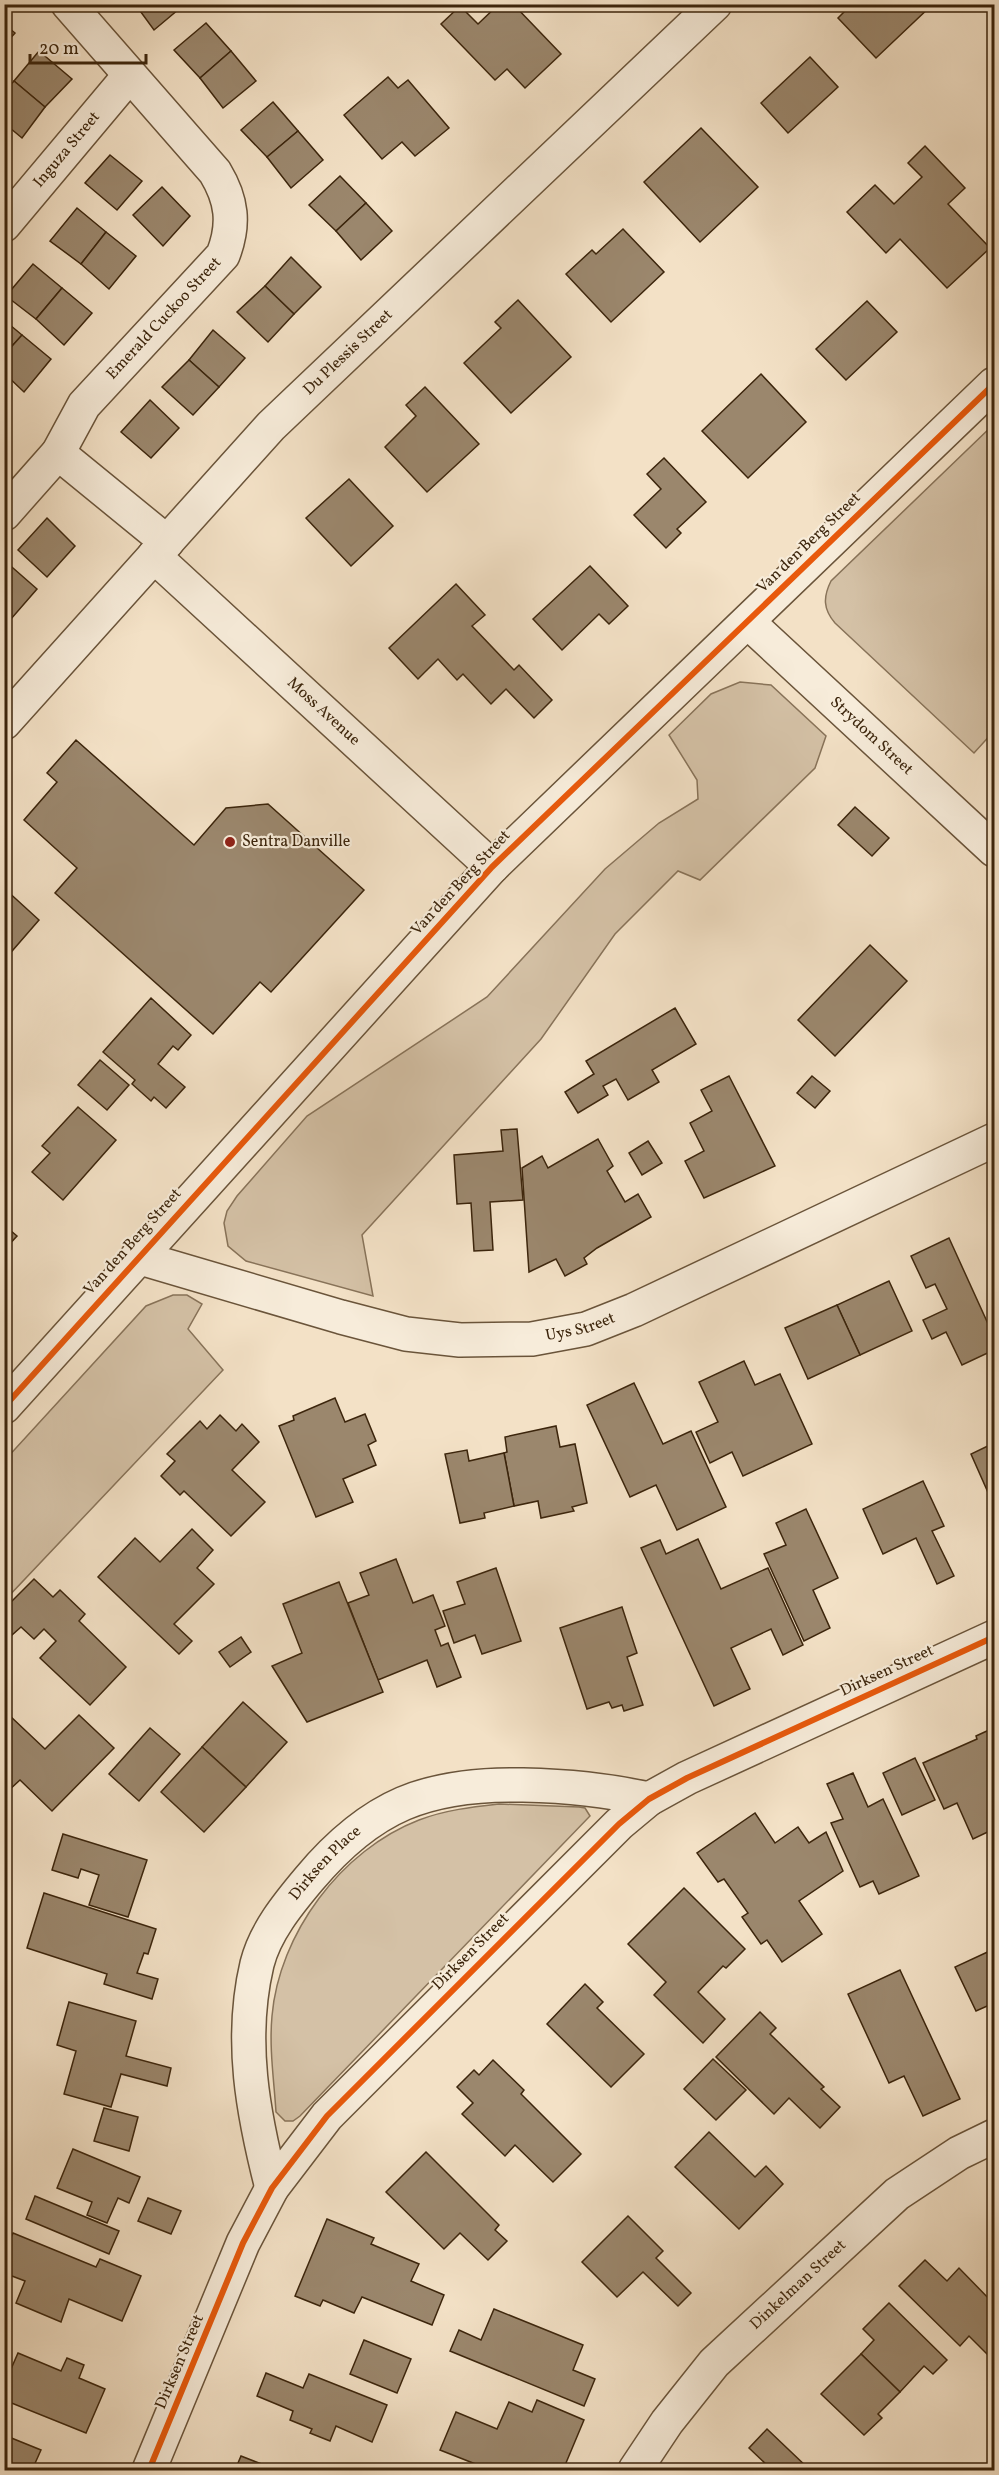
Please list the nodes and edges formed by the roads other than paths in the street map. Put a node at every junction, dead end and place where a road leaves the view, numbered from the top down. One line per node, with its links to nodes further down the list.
1 (68, 4): 3 (street, Emerald Cuckoo Street)
2 (716, 4): 8 (street, Du Plessis Street)
3 (129, 76): 4 (street, Inguza Street); 6 (street, Emerald Cuckoo Street)
4 (4, 225)
5 (994, 384): 9 (street, Van den Berg Street)
6 (58, 453): 7 (street, Emerald Cuckoo Street); 8 (street, Moss Avenue)
7 (4, 514)
8 (160, 549): 10 (street, Du Plessis Street); 12 (street, Moss Avenue)
9 (748, 622): 11 (street, Strydom Street); 12 (street, Van den Berg Street)
10 (4, 723)
11 (994, 850)
12 (492, 867): 14 (street, Van den Berg Street)
13 (994, 1140): 14 (street, Uys Street)
14 (137, 1257): 15 (street, Van den Berg Street)
15 (4, 1407)
16 (994, 1637): 17 (street, Dirksen Street)
17 (649, 1799): 19 (street, Dirksen Street); 19 (street, Dirksen Place)
18 (994, 2136): 21 (street, Dinkelman Street)
19 (272, 2188): 20 (street, Dirksen Street)
20 (149, 2470)
21 (635, 2470)

